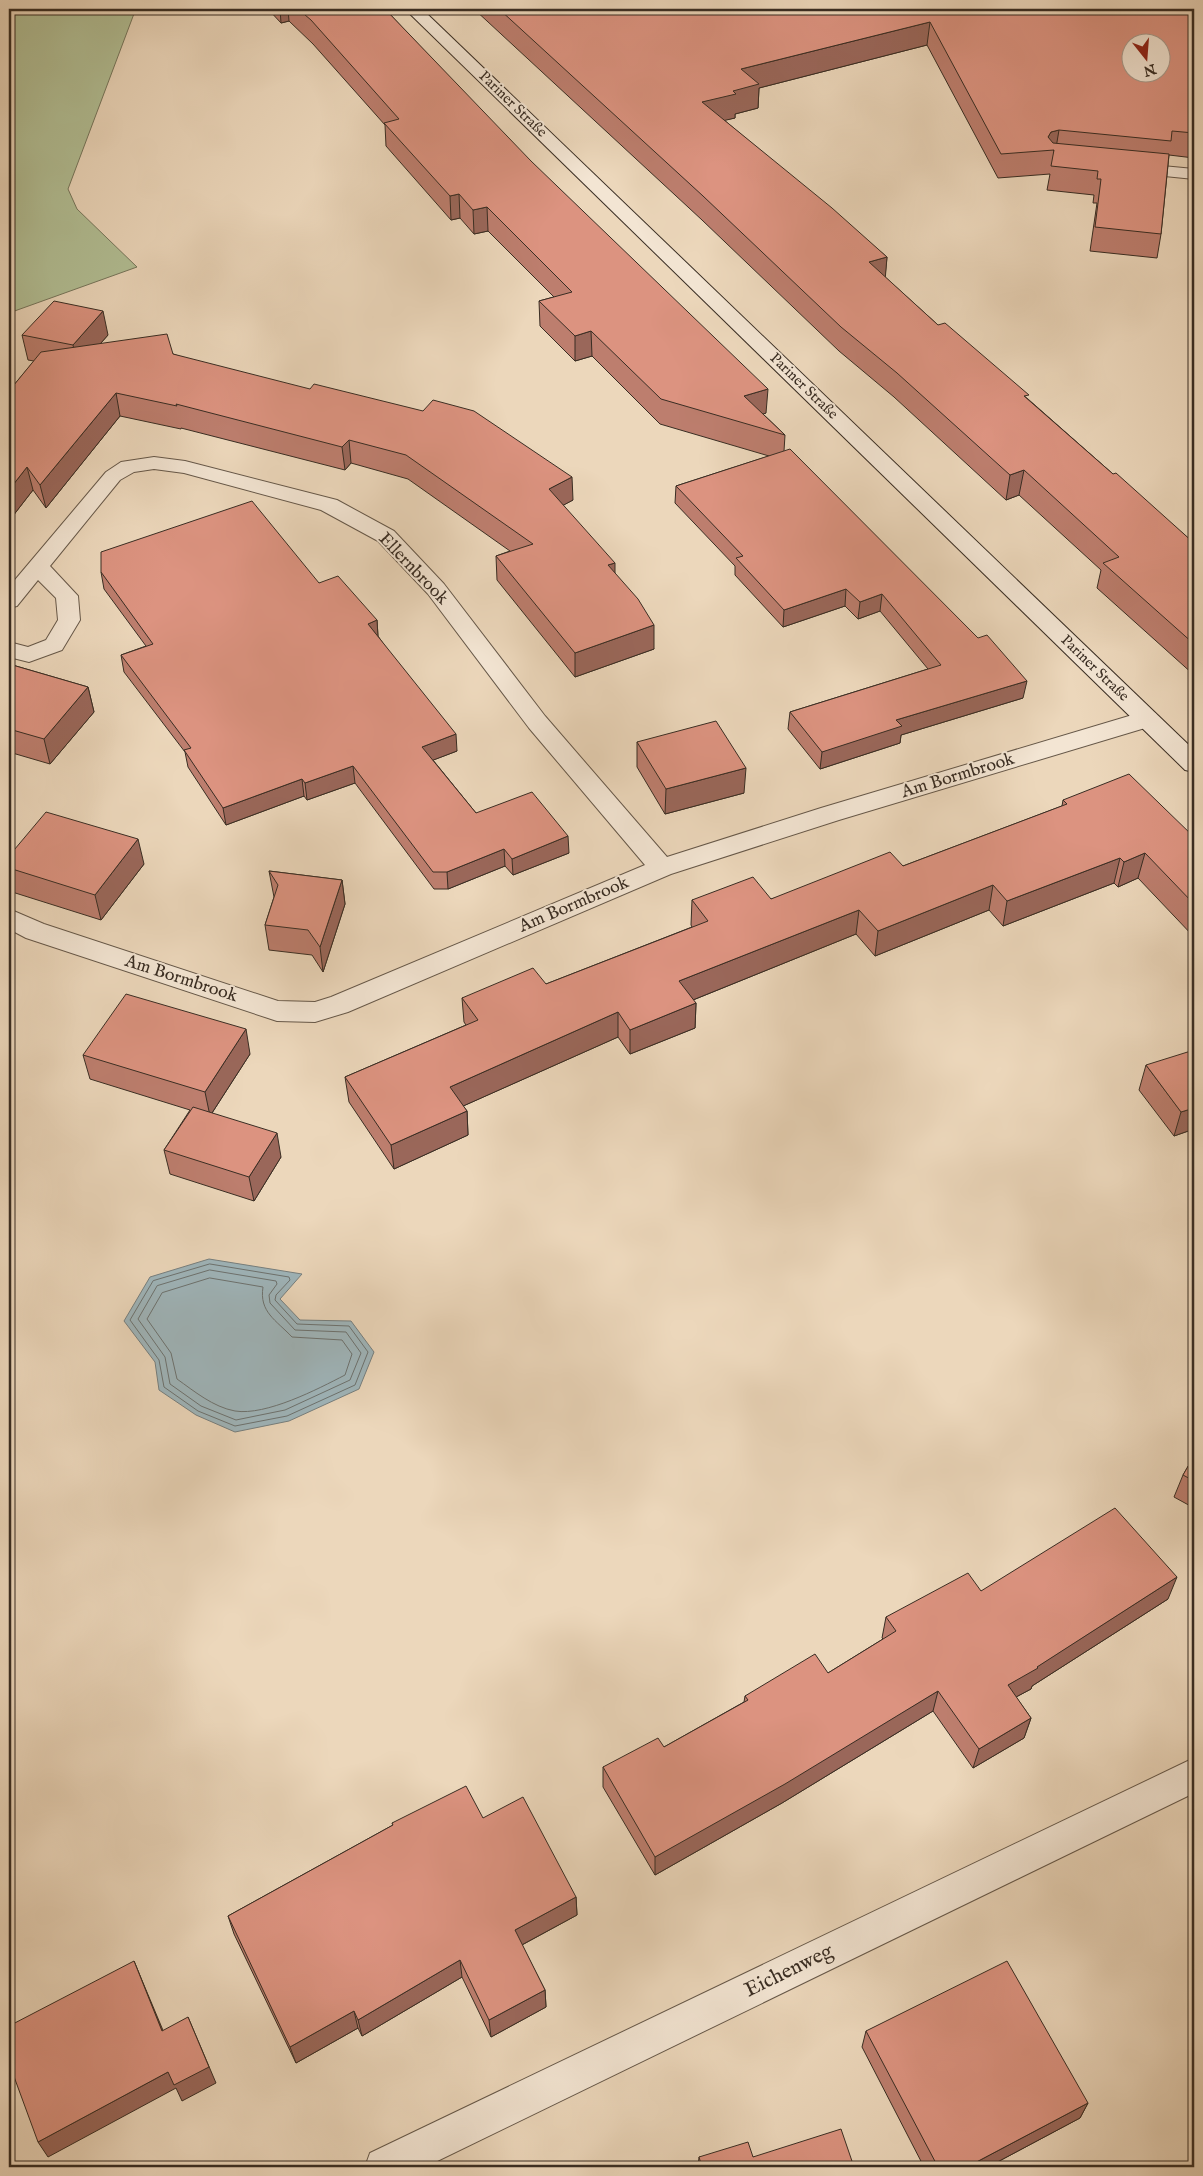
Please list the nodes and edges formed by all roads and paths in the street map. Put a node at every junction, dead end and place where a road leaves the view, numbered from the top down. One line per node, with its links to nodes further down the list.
1 (413, 9): 7 (street, Pariner Straße)
2 (1111, 166): 3 (street)
3 (1194, 174)
4 (38, 567): 5 (street, Ellernbrook); 6 (street); 9 (street, Ellernbrook)
5 (9, 601)
6 (9, 648)
7 (1147, 719): 8 (street, Pariner Straße); 9 (street, Am Bormbrook)
8 (1194, 764)
9 (662, 868): 10 (street, Am Bormbrook)
10 (9, 918)
11 (1194, 1775): 12 (street, Eichenweg)
12 (384, 2167)

